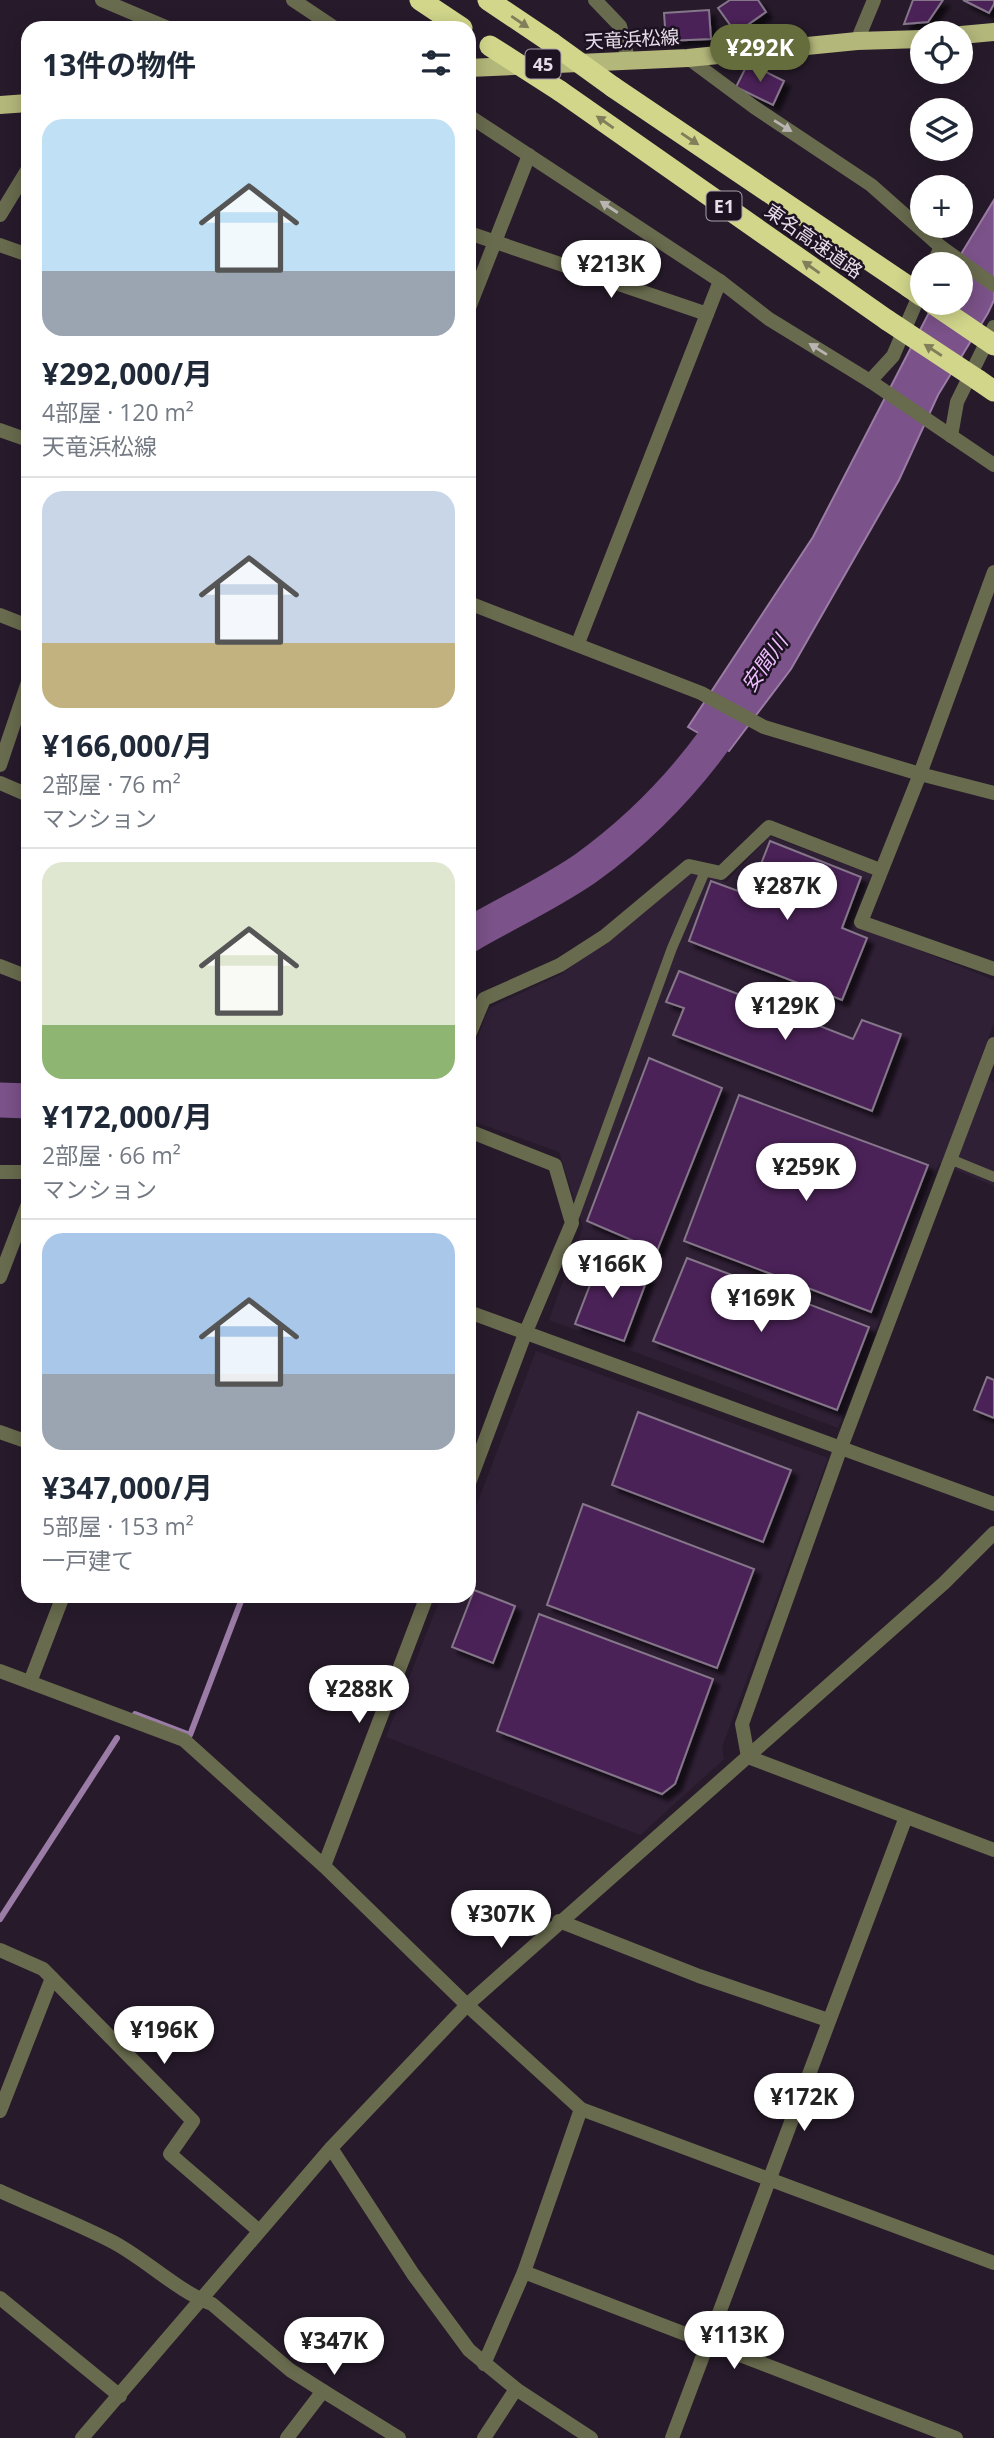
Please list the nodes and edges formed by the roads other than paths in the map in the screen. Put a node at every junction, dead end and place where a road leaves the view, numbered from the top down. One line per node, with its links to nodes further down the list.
1 (102, 0): 7 (street)
2 (293, 0): 8 (street)
3 (420, 0): 9 (highway)
4 (488, 0): 31 (highway, 東名高速道路 / E1, one-way to 31, bridge)
5 (595, 0): 16 (street)
6 (874, 0): 14 (street)
7 (152, 21)
8 (324, 21)
9 (452, 21)
10 (994, 32): 11 (main road)
11 (973, 34)
12 (476, 37): 39 (highway, 東名高速道路 / E1, one-way to 12, bridge)
13 (910, 39): 14 (main road, 天竜浜松線 / 45)
14 (857, 41): 15 (main road, 天竜浜松線 / 45)
15 (688, 58): 16 (main road, 天竜浜松線 / 45); 27 (street, one-way to 27)
16 (628, 59): 17 (main road, 天竜浜松線 / 45)
17 (476, 68)
18 (21, 104): 19 (main road)
19 (0, 105)
20 (476, 121): 21 (street)
21 (529, 155): 25 (street); 29 (street, one-way to 21)
22 (21, 180): 23 (street)
23 (0, 215)
24 (476, 235): 25 (street)
25 (495, 242): 32 (street); 34 (street)
26 (0, 245): 28 (street)
27 (945, 250): 30 (street)
28 (21, 252)
29 (720, 281): 34 (street); 38 (street, one-way to 29)
30 (994, 285)
31 (910, 286)
32 (476, 290)
33 (910, 312): 38 (street)
34 (707, 314): 48 (street)
35 (950, 315): 37 (highway, bridge)
36 (994, 327): 41 (street)
37 (994, 345)
38 (873, 383): 41 (street)
39 (986, 385)
40 (0, 430): 42 (street)
41 (944, 431): 43 (street)
42 (21, 438)
43 (994, 465)
44 (994, 572): 51 (street)
45 (476, 606): 48 (street)
46 (0, 615): 47 (street)
47 (21, 623)
48 (578, 643): 51 (street)
49 (21, 703): 50 (street)
50 (0, 765)
51 (920, 774): 54 (street); 56 (street)
52 (0, 783): 53 (street)
53 (21, 792)
54 (994, 793)
55 (706, 869): 56 (street); 60 (street); 68 (lane)
56 (880, 870): 58 (street)
57 (0, 966): 59 (street)
58 (994, 969)
59 (21, 974)
60 (476, 1018)
61 (994, 1044): 63 (street)
62 (476, 1134): 68 (street)
63 (950, 1159): 66 (lane); 74 (street)
64 (0, 1172): 65 (street)
65 (21, 1172)
66 (994, 1178)
67 (21, 1222): 69 (street)
68 (572, 1223): 71 (street)
69 (0, 1277)
70 (476, 1315): 71 (street)
71 (525, 1334): 74 (street); 75 (street)
72 (0, 1432): 73 (street)
73 (21, 1440)
74 (840, 1450): 76 (street); 82 (street)
75 (476, 1464)
76 (994, 1504)
77 (994, 1533): 82 (street)
78 (60, 1603): 81 (street)
79 (424, 1603): 85 (street)
80 (0, 1671): 81 (street)
81 (30, 1682): 85 (street)
82 (748, 1757): 83 (street); 86 (street)
83 (906, 1817): 84 (street); 90 (street)
84 (994, 1850)
85 (324, 1866): 89 (street)
86 (559, 1921): 89 (street); 90 (street)
87 (0, 1950): 88 (street)
88 (52, 1978): 92 (street); 96 (street)
89 (467, 2005): 91 (street); 93 (street)
90 (828, 2020): 94 (street)
91 (581, 2109): 94 (street); 98 (street)
92 (0, 2111)
93 (331, 2148): 96 (street); 102 (street)
94 (768, 2178): 97 (street); 101 (street)
95 (0, 2191): 100 (street)
96 (258, 2230): 100 (street)
97 (994, 2263)
98 (524, 2272): 101 (street); 102 (street)
99 (0, 2298): 105 (street)
100 (201, 2300): 104 (street); 105 (street)
101 (705, 2342): 111 (street); 112 (street)
102 (484, 2364): 103 (street)
103 (516, 2389): 109 (street); 110 (street)
104 (323, 2390): 107 (street); 108 (street)
105 (120, 2396): 106 (street)
106 (82, 2438)
107 (287, 2438)
108 (399, 2438)
109 (484, 2438)
110 (591, 2438)
111 (672, 2438)
112 (956, 2438)

